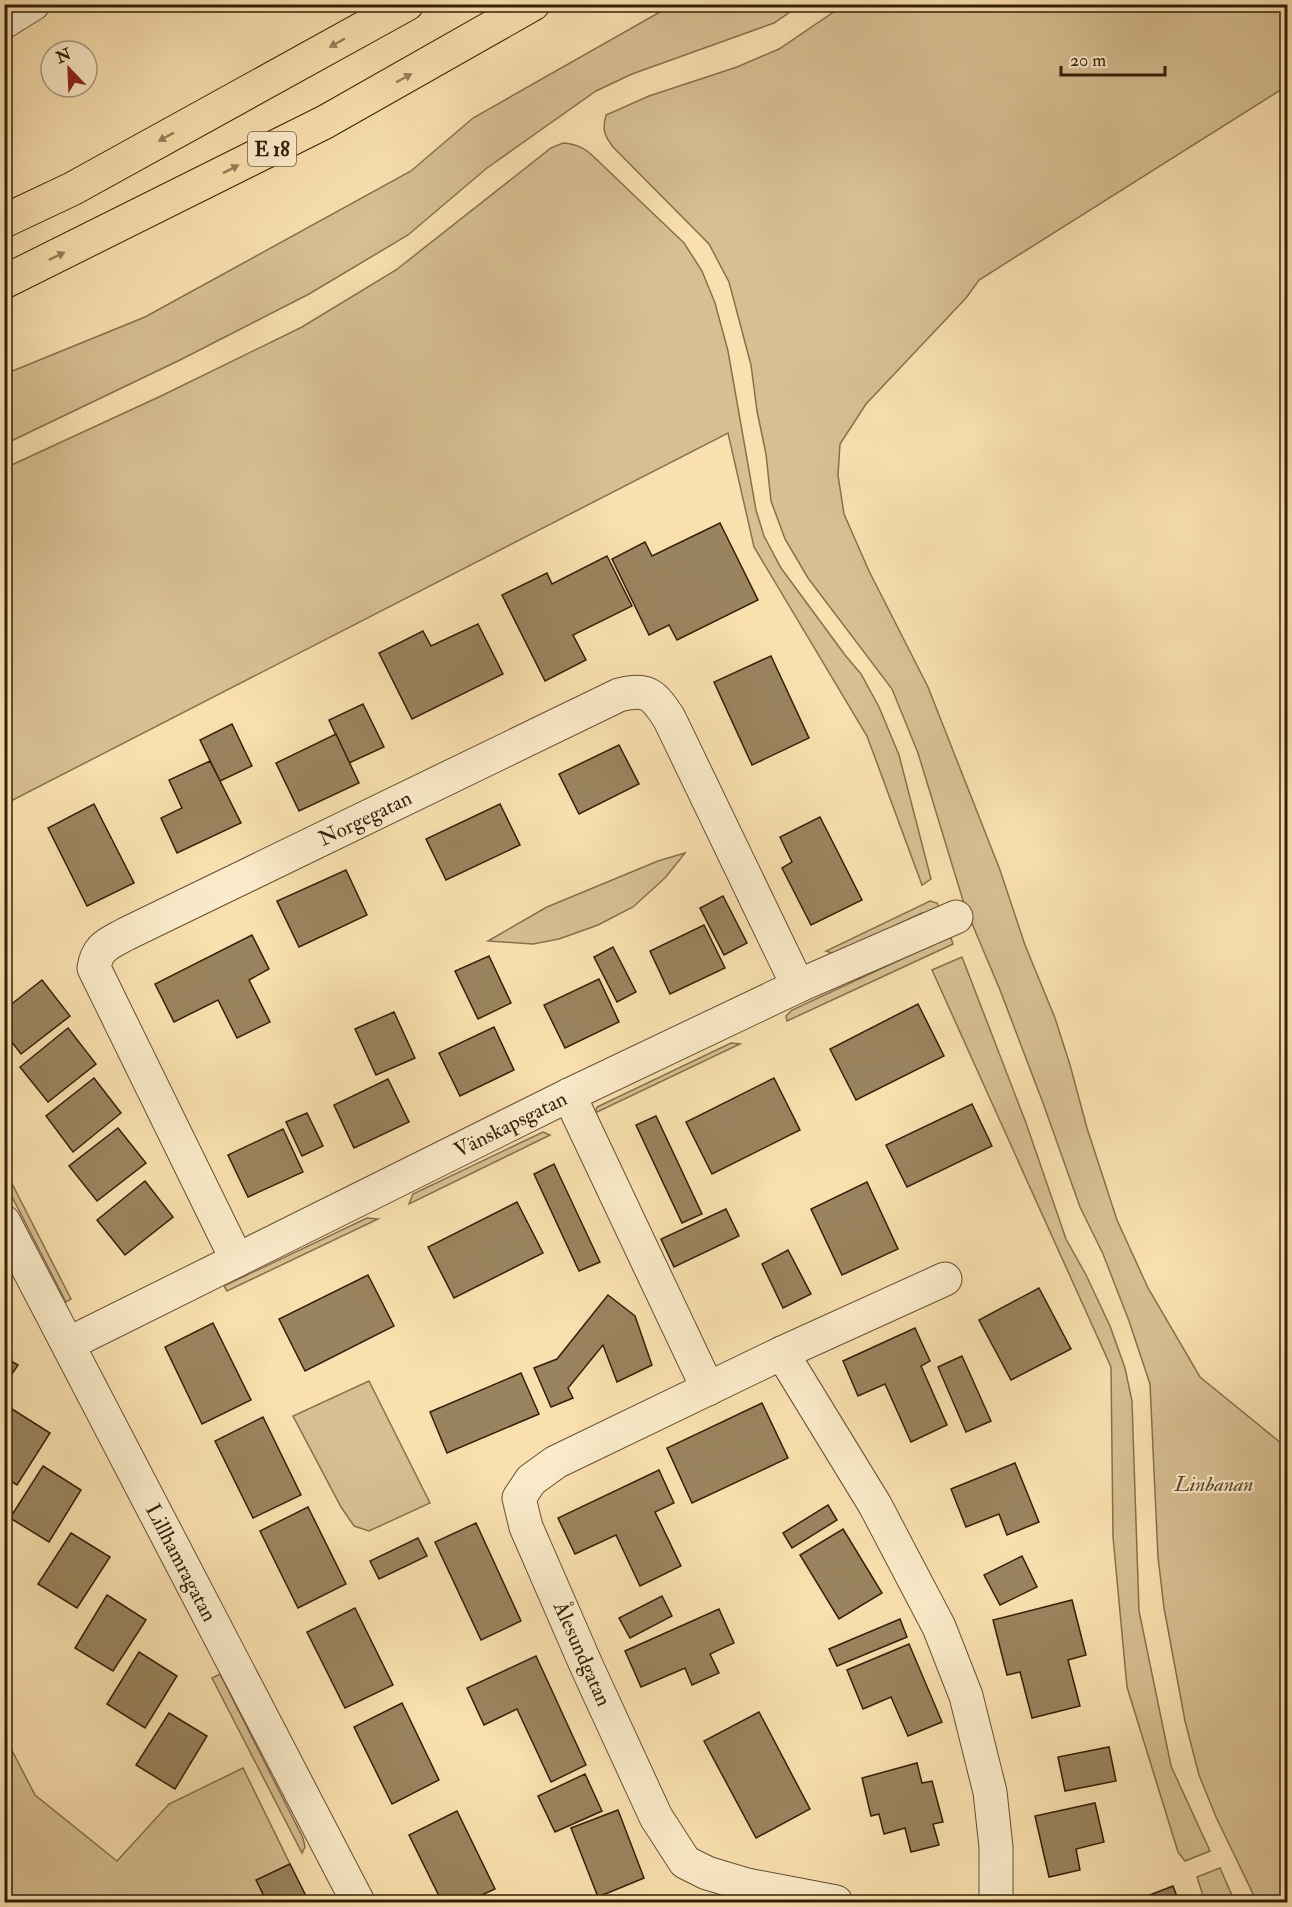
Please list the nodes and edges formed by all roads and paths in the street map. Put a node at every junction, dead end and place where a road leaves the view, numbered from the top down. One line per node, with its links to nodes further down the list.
1 (33, 4): 4 (street)
2 (406, 4): 5 (highway, one-way to 5)
3 (533, 4): 6 (highway, E 18, one-way to 3)
4 (4, 21)
5 (4, 220)
6 (4, 282)
7 (956, 917): 8 (street, Vänskapsgatan)
8 (798, 986): 9 (street, Vänskapsgatan); 11 (street, Norgegatan)
9 (569, 1095): 11 (street, Vänskapsgatan); 15 (street)
10 (4, 1222): 13 (street, Lillhamragatan)
11 (237, 1260): 13 (street, Vänskapsgatan)
12 (945, 1279): 14 (street, Ålesundgatan)
13 (68, 1344): 16 (street, Lillhamragatan)
14 (782, 1353): 15 (street, Ålesundgatan); 18 (street)
15 (708, 1389): 17 (street, Ålesundgatan)
16 (358, 1902)
17 (836, 1902)
18 (996, 1902)

